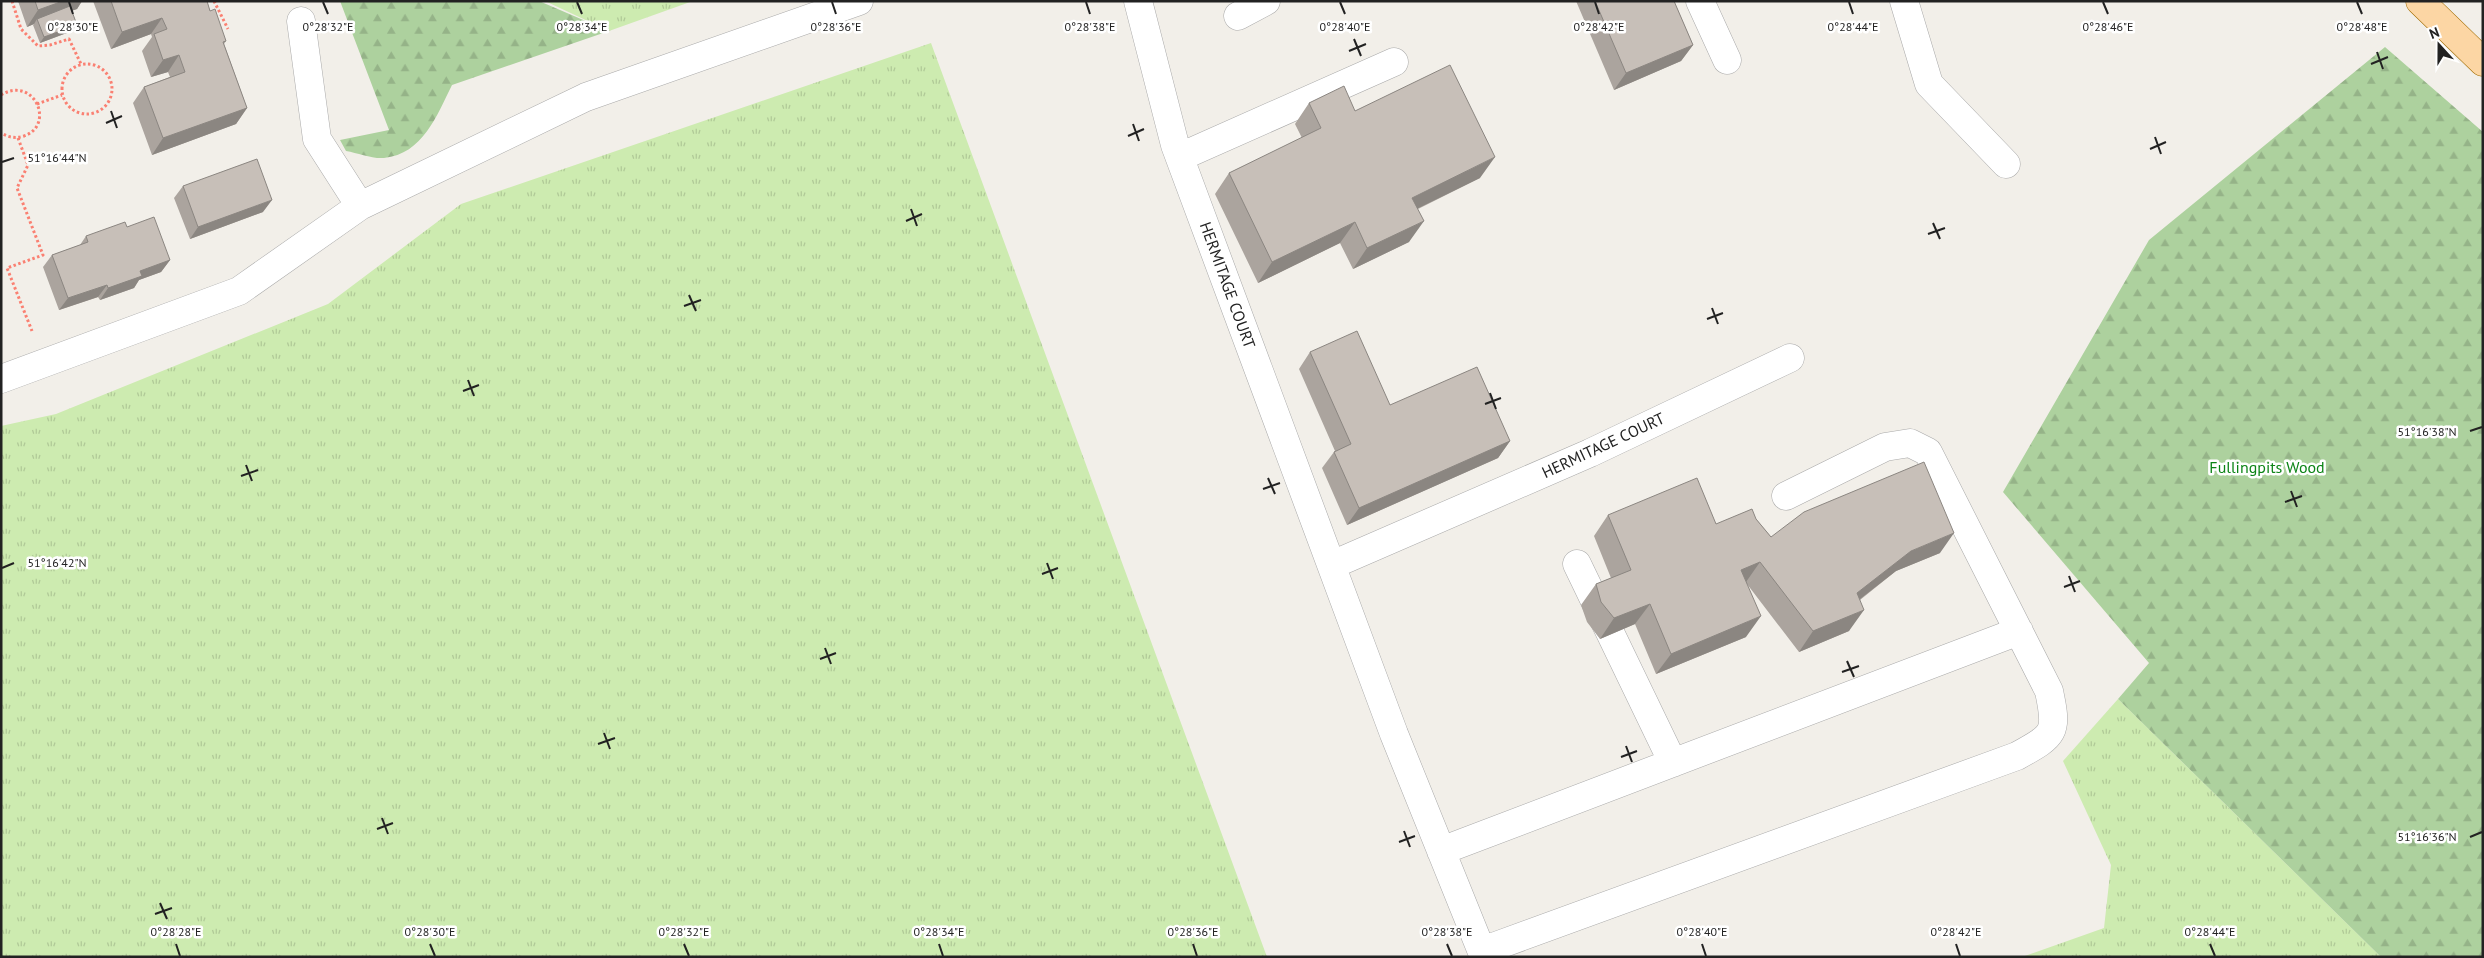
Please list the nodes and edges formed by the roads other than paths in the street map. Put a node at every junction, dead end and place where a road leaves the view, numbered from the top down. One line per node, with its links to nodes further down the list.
1 (859, 1): 14 (street)
2 (1138, 1): 12 (street, HERMITAGE COURT)
3 (1266, 1): 7 (street)
4 (1700, 1): 9 (street)
5 (1904, 1): 13 (street)
6 (2420, 1): 11 (main road)
7 (1238, 16)
8 (300, 21): 14 (street)
9 (1727, 60)
10 (1394, 62): 12 (street)
11 (2483, 62)
12 (1180, 157): 19 (street, HERMITAGE COURT)
13 (2006, 164)
14 (360, 206): 16 (street)
15 (1790, 358): 19 (street, HERMITAGE COURT)
16 (1, 379)
17 (1786, 496): 20 (street)
18 (1576, 564): 21 (street)
19 (1332, 565): 22 (street, HERMITAGE COURT)
20 (2019, 631): 21 (street); 23 (street)
21 (1673, 763): 22 (street)
22 (1441, 851): 23 (street, HERMITAGE COURT)
23 (1483, 954)

